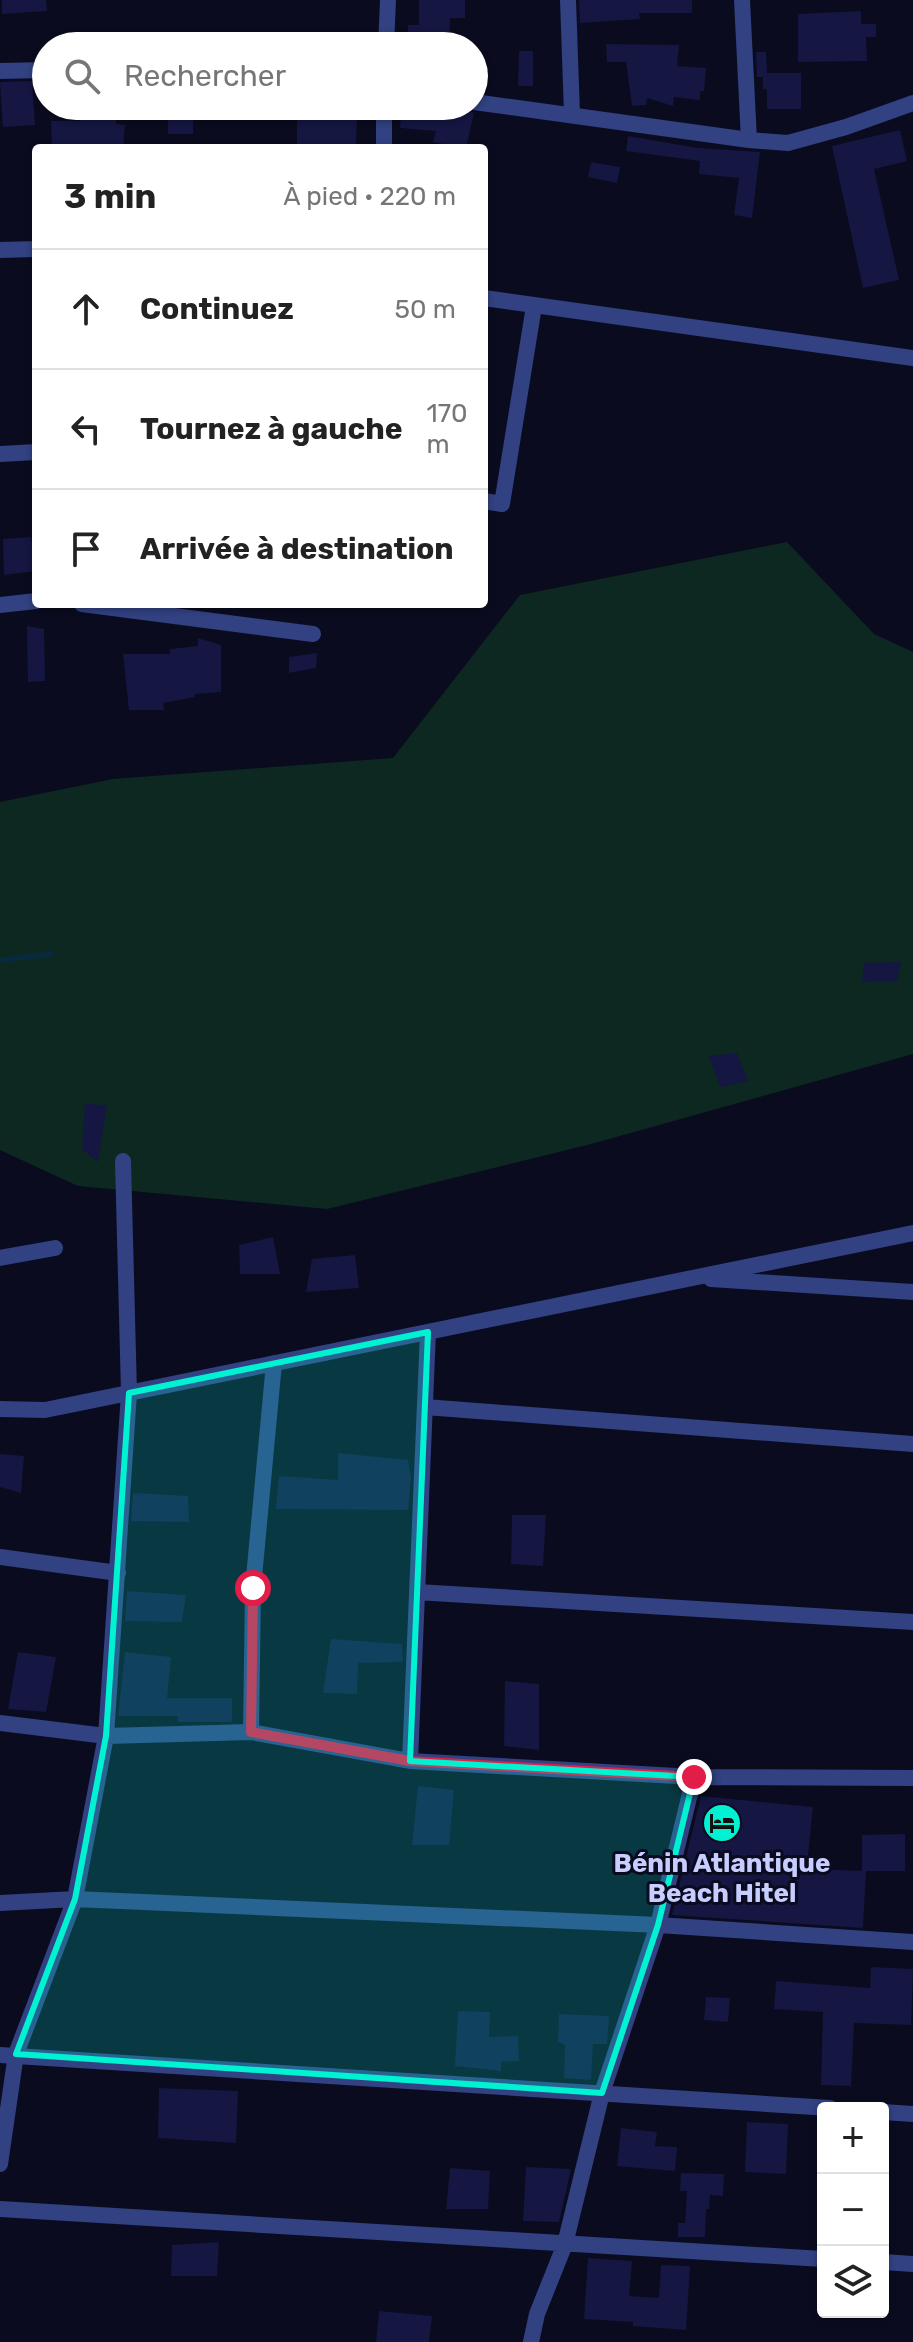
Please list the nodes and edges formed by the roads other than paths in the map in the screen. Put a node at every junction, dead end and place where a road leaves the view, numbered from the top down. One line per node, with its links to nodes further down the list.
1 (388, 0): 4 (street)
2 (568, 0): 9 (street)
3 (742, 0): 11 (street)
4 (387, 32)
5 (32, 70): 6 (street)
6 (0, 71)
7 (913, 103): 11 (street)
8 (488, 104): 9 (street)
9 (572, 114): 11 (street)
10 (384, 120): 12 (street)
11 (749, 140)
12 (384, 144)
13 (32, 249): 14 (street)
14 (0, 250)
15 (488, 299): 16 (street)
16 (534, 306): 17 (street); 20 (street)
17 (913, 358)
18 (32, 452): 19 (street)
19 (0, 454)
20 (488, 502)
21 (32, 601): 22 (street)
22 (0, 605)
23 (113, 608): 24 (street)
24 (313, 634)
25 (123, 1161): 33 (street)
26 (913, 1233): 29 (street)
27 (55, 1248): 28 (street)
28 (0, 1258)
29 (689, 1278): 30 (street); 31 (street)
30 (913, 1292)
31 (428, 1332): 32 (street); 34 (street)
32 (274, 1363): 33 (street); 42 (street)
33 (129, 1393): 35 (street); 38 (street)
34 (425, 1407): 36 (street); 39 (street)
35 (0, 1409)
36 (913, 1444)
37 (0, 1557): 38 (street)
38 (118, 1573): 43 (street)
39 (417, 1592): 40 (street); 44 (street)
40 (913, 1622)
41 (0, 1723): 43 (street)
42 (251, 1732): 43 (street); 44 (street)
43 (106, 1736): 47 (street)
44 (410, 1761): 45 (street)
45 (694, 1777): 46 (street); 49 (street)
46 (913, 1778)
47 (75, 1899): 48 (street); 49 (street); 51 (street)
48 (0, 1903)
49 (658, 1925): 50 (street); 52 (street)
50 (913, 1942)
51 (8, 2055): 52 (street); 56 (street)
52 (602, 2093): 53 (street); 58 (street)
53 (817, 2107)
54 (889, 2112): 55 (street)
55 (913, 2114)
56 (0, 2164)
57 (0, 2209): 58 (street)
58 (565, 2244): 59 (street); 62 (street)
59 (817, 2259)
60 (889, 2262): 61 (street)
61 (913, 2264)
62 (531, 2342)

